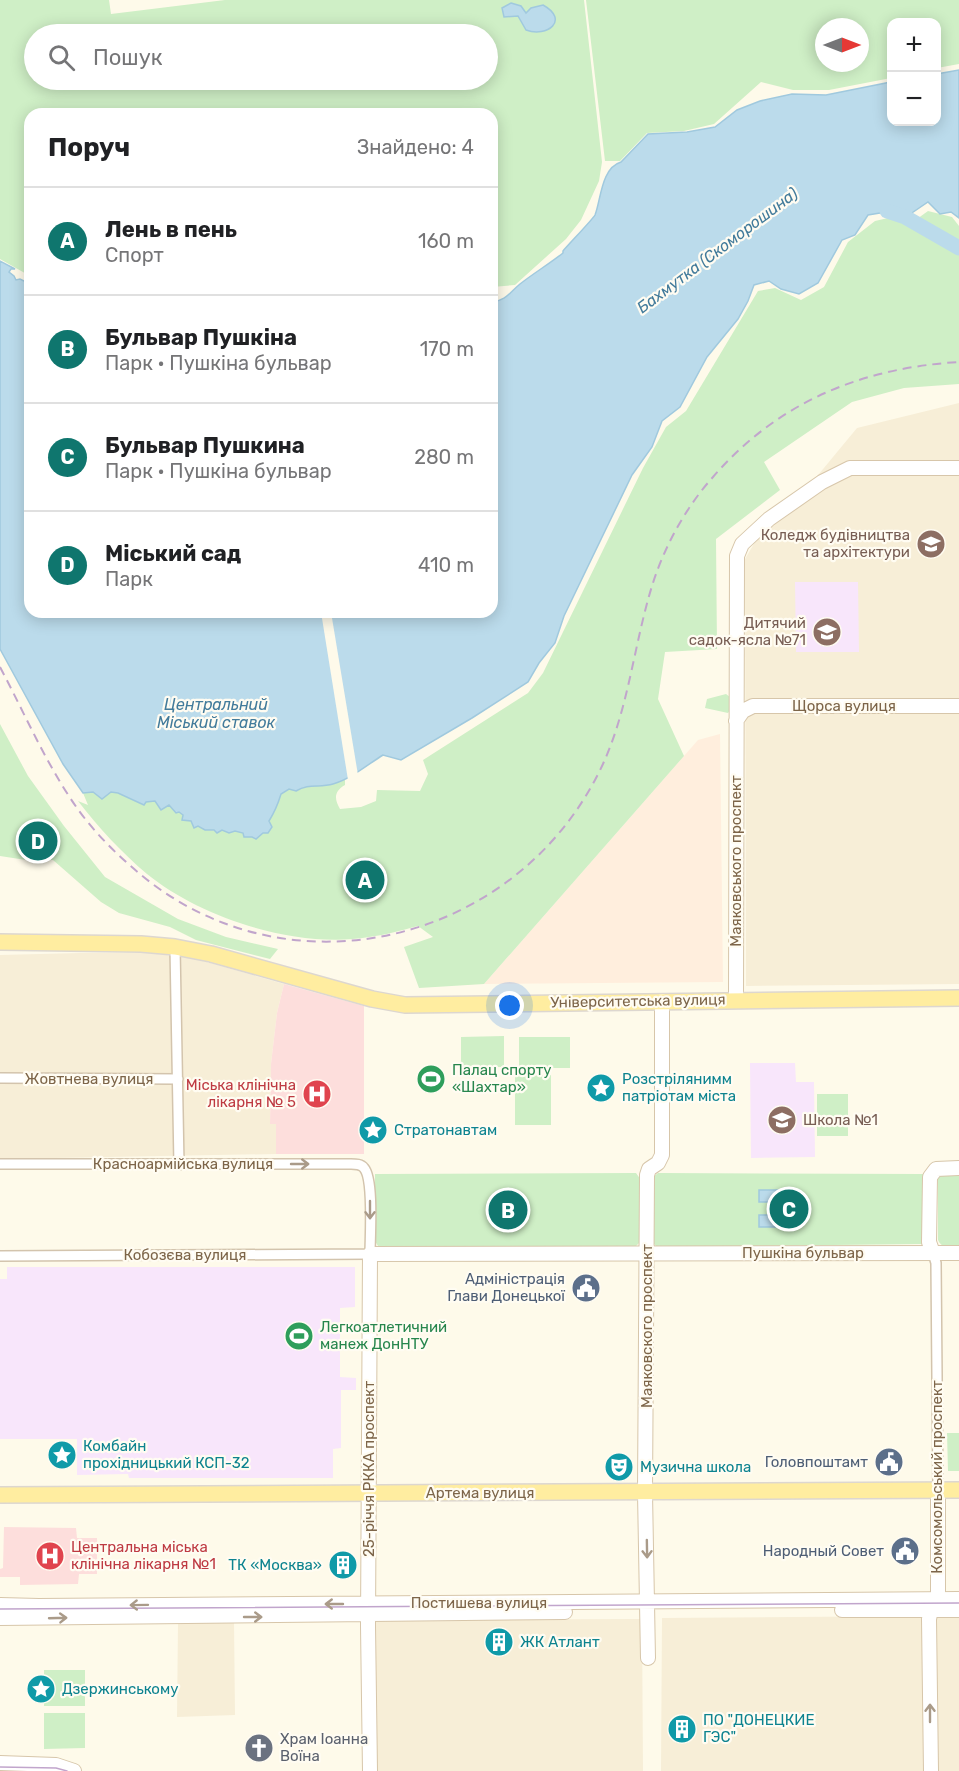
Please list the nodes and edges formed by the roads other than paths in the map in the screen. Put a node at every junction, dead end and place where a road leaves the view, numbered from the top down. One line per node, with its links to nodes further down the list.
1 (959, 468): 2 (street, Маяковського проспект)
2 (736, 694): 3 (street); 5 (street, Маяковського проспект)
3 (753, 706): 4 (street, Щорса вулиця); 5 (street)
4 (959, 706)
5 (736, 721): 9 (street, Маяковського проспект)
6 (0, 942): 7 (main road, Університетська вулиця)
7 (175, 947): 10 (main road, Університетська вулиця); 12 (street)
8 (959, 998): 9 (main road, Університетська вулиця)
9 (736, 1000): 10 (main road, Університетська вулиця)
10 (662, 1001): 20 (street, Маяковского проспект)
11 (0, 1078): 12 (street, Жовтнева вулиця)
12 (178, 1079): 14 (street)
13 (0, 1164): 14 (street, Красноармійська вулиця)
14 (179, 1165): 15 (street, Красноармійська вулиця, one-way to 15)
15 (364, 1168): 19 (street, 25-річчя РККА проспект, one-way to 19)
16 (959, 1168): 17 (street, Комсомольський проспект)
17 (933, 1253): 18 (street, Пушкіна бульвар); 20 (street, Пушкіна бульвар); 22 (street, Комсомольський проспект)
18 (959, 1253)
19 (370, 1254): 20 (street, Пушкіна бульвар); 21 (street, Кобозєва вулиця); 25 (street, 25-річчя РККА проспект)
20 (647, 1254): 24 (street, Маяковского проспект)
21 (0, 1256)
22 (938, 1490): 23 (main road, Артема вулиця); 24 (main road, Артема вулиця); 29 (street, Комсомольський проспект)
23 (959, 1490)
24 (645, 1493): 25 (main road, Артема вулиця); 30 (street, Маяковского проспект, one-way to 30)
25 (369, 1494): 26 (main road, Артема вулиця); 31 (street, 25-річчя РККА проспект)
26 (0, 1495)
27 (959, 1599): 29 (street, Постишева вулиця)
28 (0, 1605): 31 (street, Постишева вулиця, one-way to 28)
29 (934, 1605): 30 (street, Постишева вулиця); 32 (street, Постишева вулиця); 38 (street, Комсомольський проспект, one-way to 29)
30 (648, 1606): 31 (street, Постишева вулиця); 34 (street, Маяковского проспект)
31 (368, 1610): 33 (street, Постишева вулиця, one-way to 31); 37 (street, 25-річчя РККА проспект)
32 (959, 1610)
33 (0, 1618)
34 (648, 1658)
35 (0, 1763): 36 (street)
36 (74, 1771)
37 (370, 1771)
38 (931, 1771)

